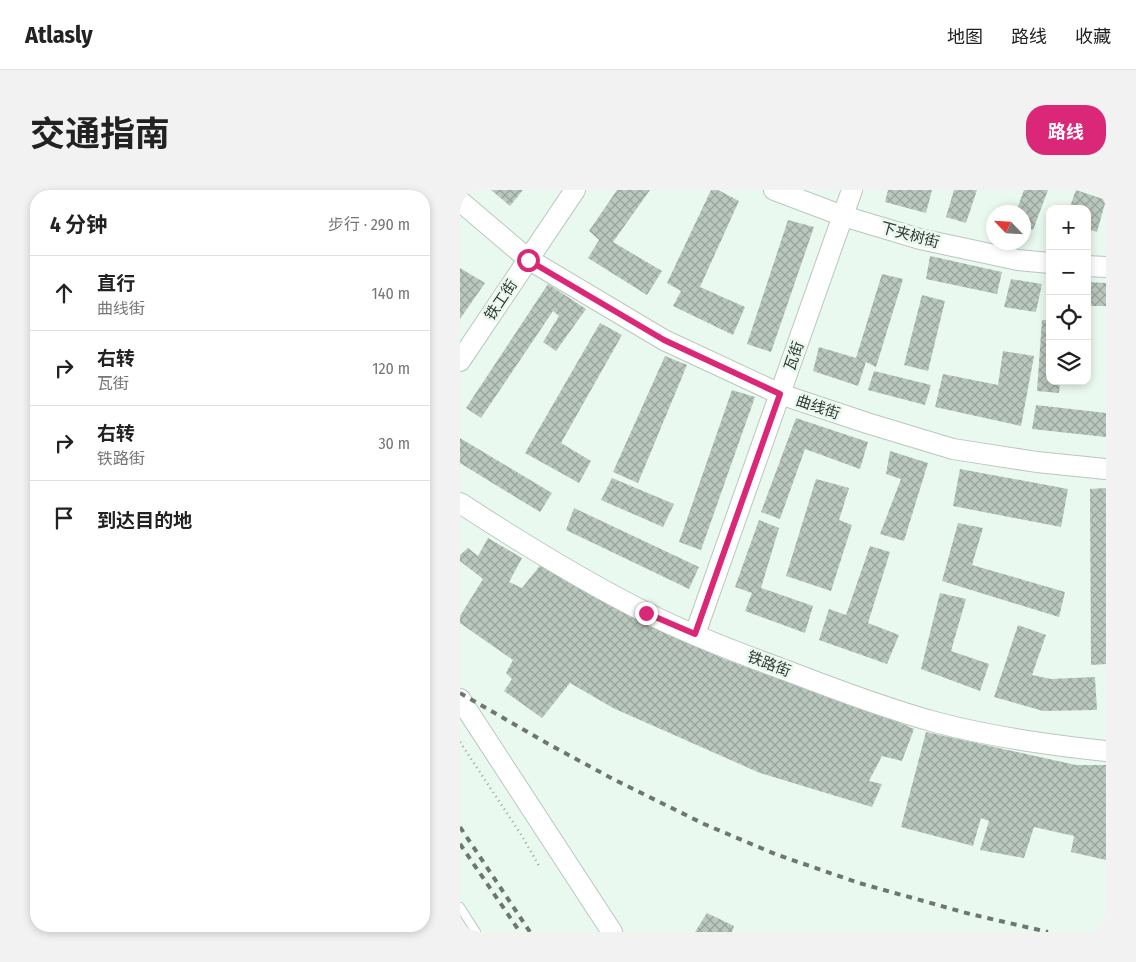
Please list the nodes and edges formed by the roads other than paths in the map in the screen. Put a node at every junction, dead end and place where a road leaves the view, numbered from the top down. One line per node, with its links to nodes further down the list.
1 (575, 190): 6 (street, 铁工街)
2 (774, 190): 5 (street, 下夹树街)
3 (852, 190): 5 (street, 瓦街)
4 (460, 201): 6 (street, 曲线街)
5 (843, 216): 7 (street, 下夹树街); 11 (street, 瓦街)
6 (528, 260): 10 (street, 铁工街); 11 (street, 曲线街)
7 (1046, 263)
8 (1091, 266): 9 (street)
9 (1106, 267)
10 (460, 361)
11 (780, 394): 12 (street, 曲线街); 14 (street, 瓦街)
12 (1106, 469)
13 (460, 503): 14 (street, 铁路街)
14 (695, 634): 17 (street, 铁路街)
15 (460, 698): 21 (street)
16 (460, 721): 20 (street)
17 (1106, 751)
18 (460, 907): 19 (lane)
19 (476, 932)
20 (596, 932)
21 (612, 932)

